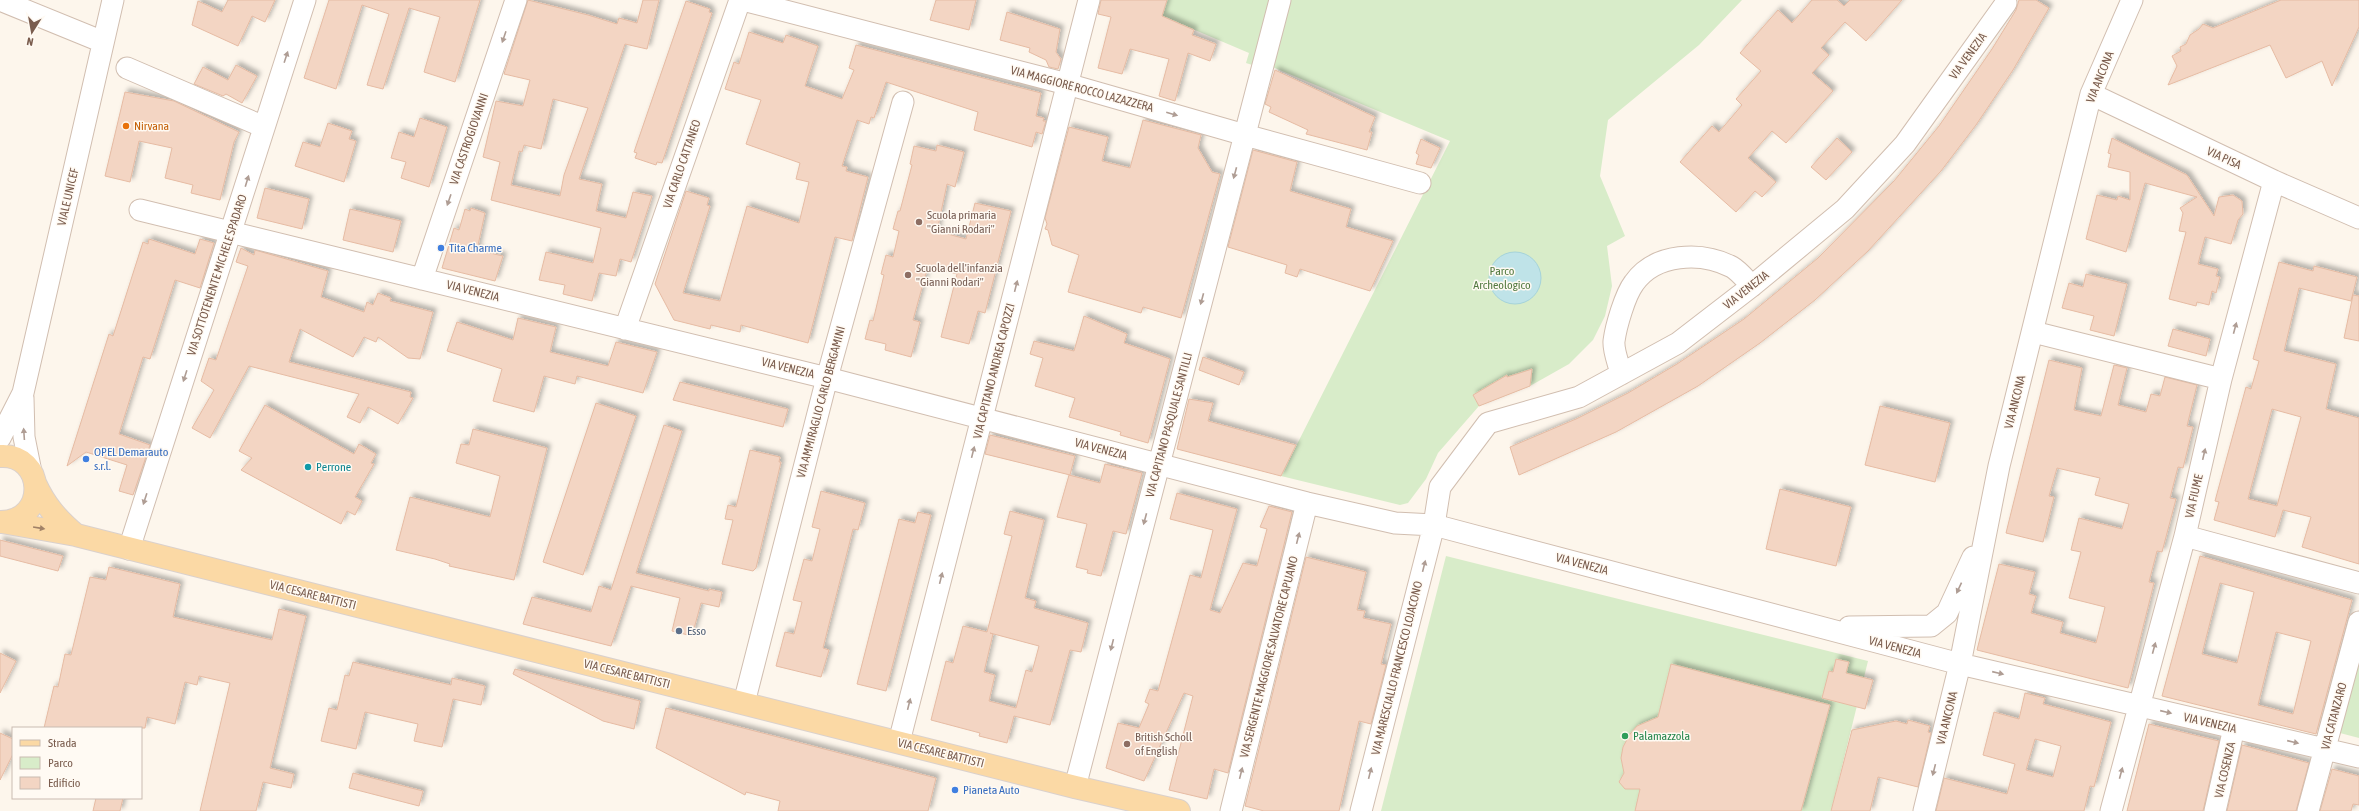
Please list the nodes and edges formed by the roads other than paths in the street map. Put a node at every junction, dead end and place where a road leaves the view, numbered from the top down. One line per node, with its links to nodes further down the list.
1 (0, 0): 11 (street)
2 (113, 0): 11 (street, VIALE UNICEF)
3 (305, 0): 16 (street, VIA SOTTOTENENTE MICHELE SPADARO, one-way to 3)
4 (516, 0): 23 (street, VIA CASTROGIOVANNI, one-way to 23)
5 (740, 0): 25 (street, VIA CARLO CATTANEO)
6 (743, 0): 13 (street, VIA MAGGIORE ROCCO LAZAZZERA)
7 (1089, 0): 13 (street, VIA CAPITANO ANDREA CAPOZZI)
8 (1280, 0): 17 (street, VIA CAPITANO PASQUALE SANTILLI)
9 (2132, 0): 14 (street, VIA ANCONA)
10 (2006, 3): 24 (street, VIA VENEZIA)
11 (103, 42): 30 (street, VIALE UNICEF)
12 (127, 68): 16 (street)
13 (1067, 84): 17 (street, VIA MAGGIORE ROCCO LAZAZZERA, one-way to 17); 31 (street, VIA CAPITANO ANDREA CAPOZZI, one-way to 13)
14 (2091, 94): 18 (street, VIA PISA); 26 (street, VIA ANCONA)
15 (903, 102): 28 (street, VIA AMMIRAGLIO CARLO BERGAMINI)
16 (264, 127): 22 (street, VIA SOTTOTENENTE MICHELE SPADARO, one-way to 16)
17 (1245, 135): 19 (street, VIA MAGGIORE ROCCO LAZAZZERA); 34 (street, VIA CAPITANO PASQUALE SANTILLI, one-way to 34)
18 (2274, 181): 21 (street, VIA PISA); 29 (street, VIA FIUME, one-way to 18)
19 (1420, 183)
20 (140, 210): 22 (street, VIA VENEZIA)
21 (2359, 218)
22 (232, 232): 23 (street, VIA VENEZIA); 42 (street, VIA SOTTOTENENTE MICHELE SPADARO, one-way to 42)
23 (422, 279): 25 (street, VIA VENEZIA)
24 (1752, 286): 27 (street, VIA VENEZIA); 27 (street)
25 (625, 329): 28 (street, VIA VENEZIA)
26 (2033, 332): 29 (street); 39 (street, VIA ANCONA)
27 (1621, 374): 38 (street, VIA VENEZIA)
28 (826, 378): 31 (street, VIA VENEZIA); 47 (street, VIA AMMIRAGLIO CARLO BERGAMINI)
29 (2221, 379): 41 (street, VIA FIUME, one-way to 29)
30 (23, 393): 32 (street, VIALE UNICEF); 35 (street, VIALE UNICEF, one-way to 30)
31 (982, 417): 34 (street, VIA VENEZIA); 50 (street, VIA CAPITANO ANDREA CAPOZZI, one-way to 31)
32 (0, 438)
33 (0, 456): 35 (main road, VIA CESARE BATTISTI)
34 (1159, 464): 36 (street, VIA VENEZIA); 53 (street, VIA CAPITANO PASQUALE SANTILLI, one-way to 53)
35 (33, 478): 37 (main road, VIA CESARE BATTISTI); 40 (main road, VIA CESARE BATTISTI)
36 (1306, 503): 38 (street, VIA VENEZIA); 55 (street, VIA SERGENTE MAGGIORE SALVATORE CAPUANO, one-way to 36)
37 (1, 522): 40 (main road, VIA CESARE BATTISTI, one-way to 40)
38 (1434, 526): 45 (street, VIA VENEZIA); 56 (street, VIA MARESCIALLO FRANCESCO LOJACONO, one-way to 38)
39 (1987, 527): 45 (street, one-way to 45); 46 (street, VIA ANCONA)
40 (76, 535): 42 (main road, VIA CESARE BATTISTI)
41 (2185, 536): 43 (street); 48 (street, VIA FIUME, one-way to 41)
42 (129, 549): 47 (main road, VIA CESARE BATTISTI)
43 (2359, 583)
44 (2359, 622): 51 (street, VIA CATANZARO)
45 (1820, 627): 46 (street, VIA VENEZIA)
46 (1960, 664): 48 (street, VIA VENEZIA, one-way to 48); 57 (street, VIA ANCONA, one-way to 57)
47 (744, 703): 50 (main road, VIA CESARE BATTISTI)
48 (2139, 706): 49 (street, VIA VENEZIA, one-way to 49); 58 (street, VIA FIUME, one-way to 48)
49 (2234, 728): 51 (street, VIA VENEZIA, one-way to 51); 59 (street, VIA COSENZA)
50 (899, 742): 53 (main road, VIA CESARE BATTISTI)
51 (2325, 749): 52 (street, VIA VENEZIA); 60 (street, VIA CATANZARO)
52 (2359, 757)
53 (1075, 787): 54 (main road, VIA CESARE BATTISTI)
54 (1179, 811)
55 (1231, 811)
56 (1360, 811)
57 (1924, 811)
58 (2111, 811)
59 (2215, 811)
60 (2308, 811)

